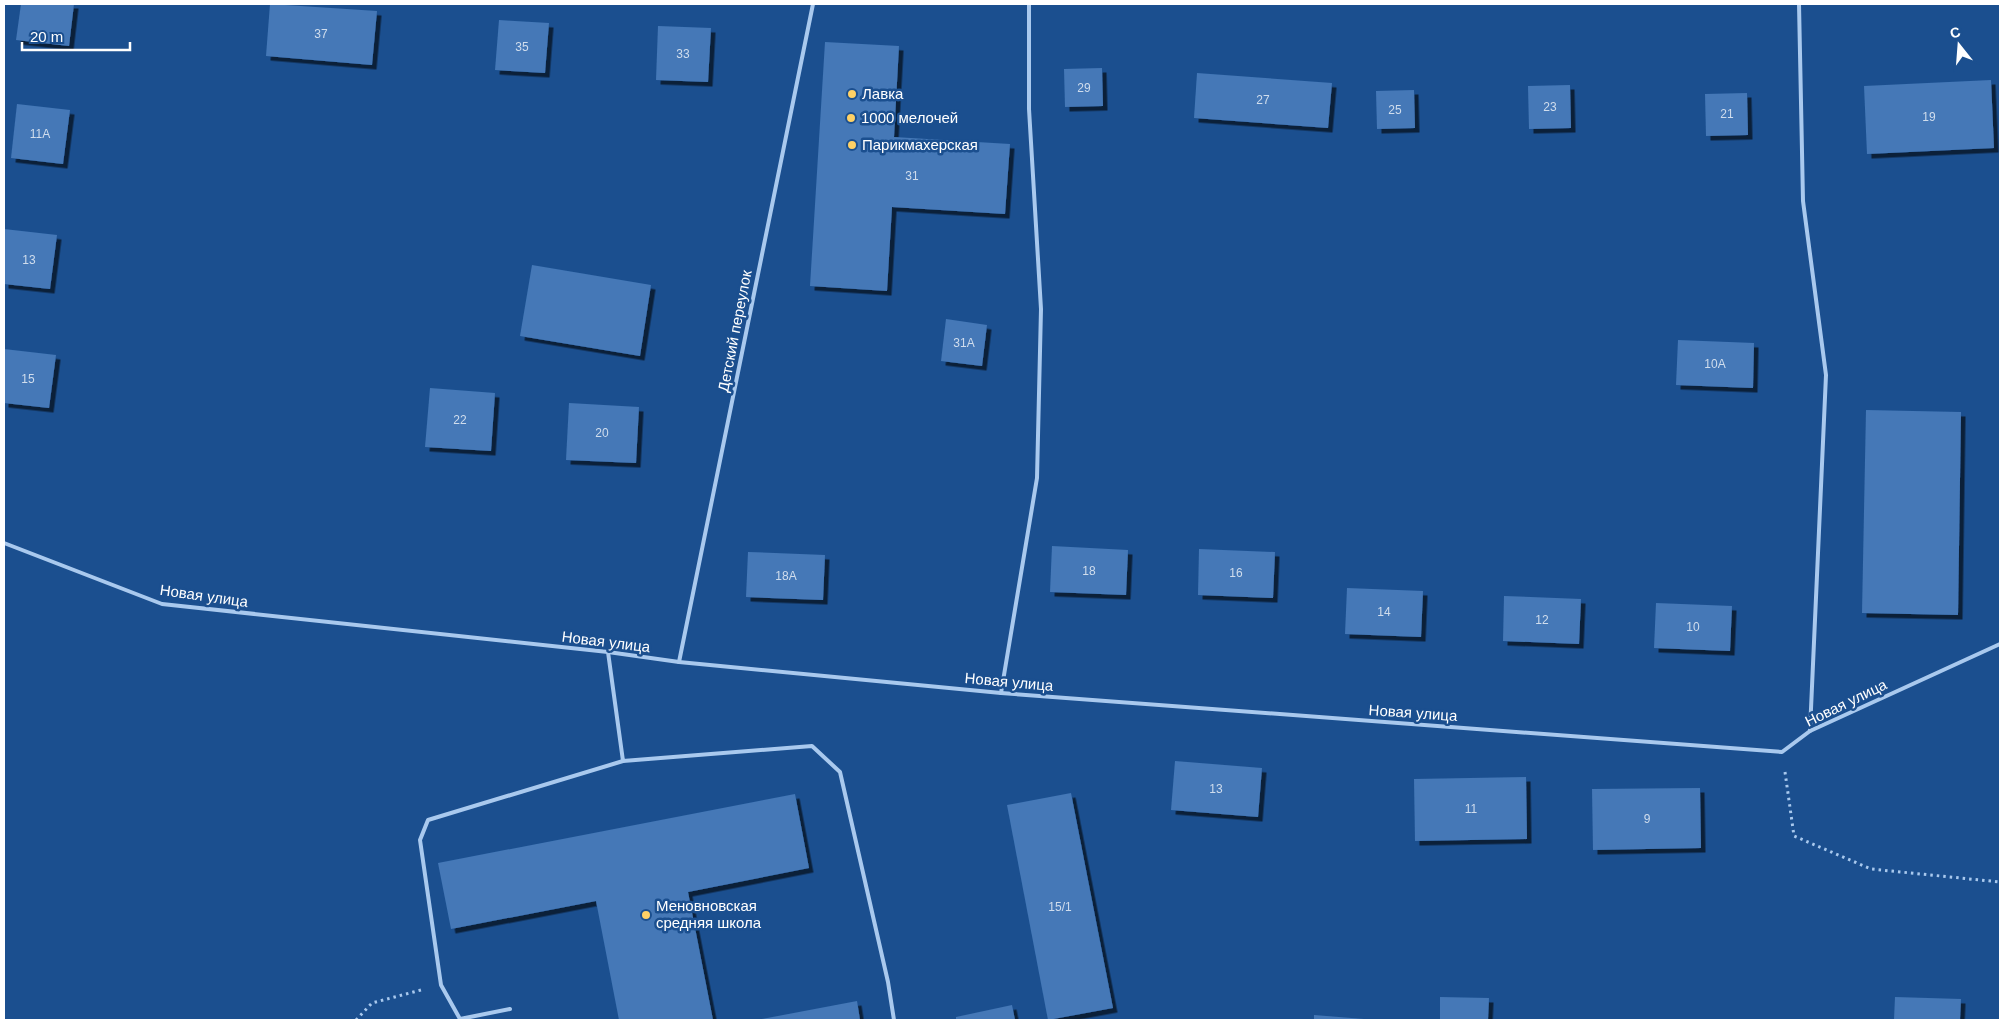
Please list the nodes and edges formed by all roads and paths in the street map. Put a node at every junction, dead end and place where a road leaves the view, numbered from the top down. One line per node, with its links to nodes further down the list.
1 (814, 4): 7 (lane, Детский переулок)
2 (1029, 4): 8 (lane)
3 (1799, 4): 9 (lane)
4 (4, 543): 6 (lane, Новая улица)
5 (2000, 644): 9 (lane, Новая улица)
6 (608, 652): 7 (lane, Новая улица); 11 (lane)
7 (679, 662): 8 (lane, Новая улица)
8 (1002, 694): 10 (lane, Новая улица)
9 (1810, 731): 10 (lane, Новая улица)
10 (1782, 752): 12 (path)
11 (622, 761): 13 (lane); 16 (lane)
12 (2000, 882)
13 (441, 985): 14 (lane); 15 (path)
14 (510, 1009)
15 (356, 1020)
16 (894, 1020)

